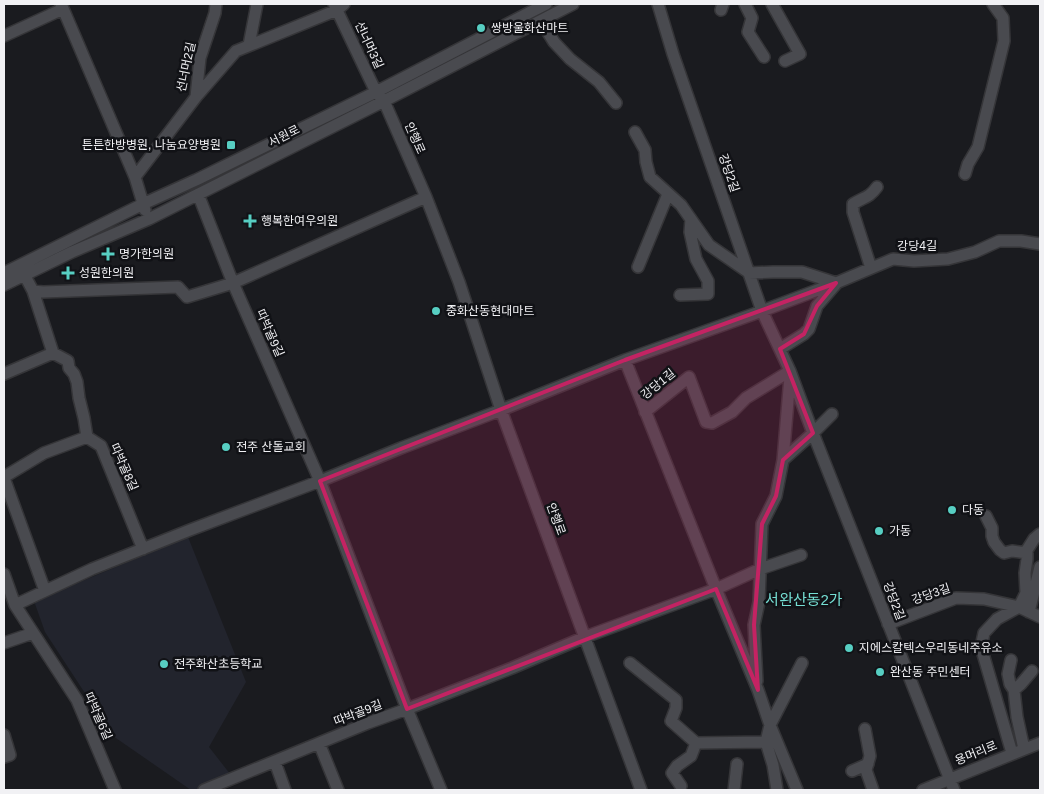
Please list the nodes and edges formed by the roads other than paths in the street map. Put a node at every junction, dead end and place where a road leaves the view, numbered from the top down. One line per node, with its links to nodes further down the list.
1 (216, 4): 17 (street, 선너머2길)
2 (257, 4): 13 (street)
3 (546, 4): 16 (street, 서원로)
4 (572, 4): 11 (street, 서원로)
5 (658, 4): 34 (street, 강당2길)
6 (745, 4): 14 (street)
7 (772, 4): 15 (street)
8 (993, 4): 21 (street)
9 (62, 6): 12 (street); 22 (street)
10 (339, 6): 13 (street, 선너머3길); 16 (street, 선너머3길)
11 (541, 21): 18 (street, 서원로); 19 (street)
12 (4, 36)
13 (249, 45): 17 (street, 선너머3길)
14 (764, 57)
15 (785, 61)
16 (376, 92): 18 (street, 안행로); 27 (street, 서원로)
17 (196, 97): 22 (street, 선너머2길)
18 (384, 101): 24 (street, 서원로); 26 (street, 안행로)
19 (616, 103)
20 (635, 132): 25 (street)
21 (966, 174)
22 (135, 178): 27 (street)
23 (877, 187): 32 (street)
24 (198, 194): 28 (street, 서원로); 36 (street, 따박골9길)
25 (668, 194): 29 (street); 31 (street)
26 (426, 197): 36 (street); 47 (street, 안행로)
27 (143, 204): 28 (street); 33 (street, 서원로)
28 (149, 219): 35 (street, 서원로)
29 (691, 219): 34 (street); 40 (street)
30 (1040, 244): 32 (street, 강당4길)
31 (638, 267)
32 (871, 268): 37 (street, 강당4길)
33 (4, 273)
34 (749, 273): 37 (street); 41 (street, 강당2길)
35 (25, 276): 38 (street, 서원로); 39 (street)
36 (233, 283): 39 (street); 54 (street, 따박골9길)
37 (836, 283): 41 (street, 강당4길); 42 (street)
38 (4, 285)
39 (33, 291): 43 (street)
40 (680, 295)
41 (762, 311): 42 (street, 강당2길); 44 (street, 강당4길)
42 (780, 348): 45 (street, 강당2길)
43 (53, 353): 46 (street); 51 (street)
44 (625, 360): 47 (street); 48 (street)
45 (790, 373): 48 (street, 강당1길); 50 (street, 강당2길); 52 (street)
46 (4, 374)
47 (501, 410): 54 (street); 70 (street, 안행로)
48 (645, 412): 63 (street)
49 (832, 414): 50 (street)
50 (813, 433): 52 (street); 68 (street, 강당2길)
51 (86, 437): 53 (street); 57 (street, 따박골8길)
52 (783, 460): 61 (street)
53 (4, 478): 64 (street)
54 (320, 481): 57 (street); 78 (street, 따박골9길)
55 (986, 516): 58 (street)
56 (1040, 534): 58 (street)
57 (143, 549): 64 (street)
58 (1027, 553): 66 (street)
59 (801, 554): 61 (street)
60 (1040, 567): 66 (street)
61 (760, 569): 63 (street); 76 (street)
62 (4, 574): 65 (street, 따박골6길)
63 (716, 589): 70 (street); 76 (street)
64 (45, 591): 65 (street)
65 (15, 604): 69 (street, 따박골6길)
66 (1024, 610): 67 (street, 강당3길); 68 (street, 강당3길); 87 (street)
67 (1040, 618)
68 (888, 624): 93 (street, 강당2길)
69 (33, 633): 71 (street); 96 (street, 따박골6길)
70 (584, 637): 78 (street); 100 (street, 안행로)
71 (4, 643)
72 (1012, 660): 77 (street)
73 (630, 663): 84 (street)
74 (802, 663): 79 (street)
75 (1032, 672): 77 (street)
76 (758, 690): 79 (street)
77 (1014, 690): 86 (street)
78 (407, 709): 83 (street, 따박골9길); 99 (street, 따박골9길)
79 (770, 725): 82 (street); 103 (street)
80 (865, 729): 91 (street)
81 (4, 735): 88 (street)
82 (766, 742): 84 (street); 102 (street)
83 (320, 743): 89 (street, 따박골9길); 98 (street)
84 (696, 743): 94 (street)
85 (1040, 743): 86 (street, 용머리로)
86 (1024, 749): 87 (street, 용머리로)
87 (1012, 753): 93 (street, 용머리로)
88 (7, 756)
89 (275, 762): 95 (street, 따박골9길); 97 (street)
90 (737, 764): 101 (street)
91 (868, 764): 92 (street); 104 (street)
92 (852, 770)
93 (952, 785): 105 (street, 용머리로)
94 (681, 786)
95 (212, 789)
96 (115, 790)
97 (285, 790)
98 (338, 790)
99 (441, 790)
100 (641, 790)
101 (734, 790)
102 (777, 790)
103 (797, 790)
104 (873, 790)
105 (923, 790)

